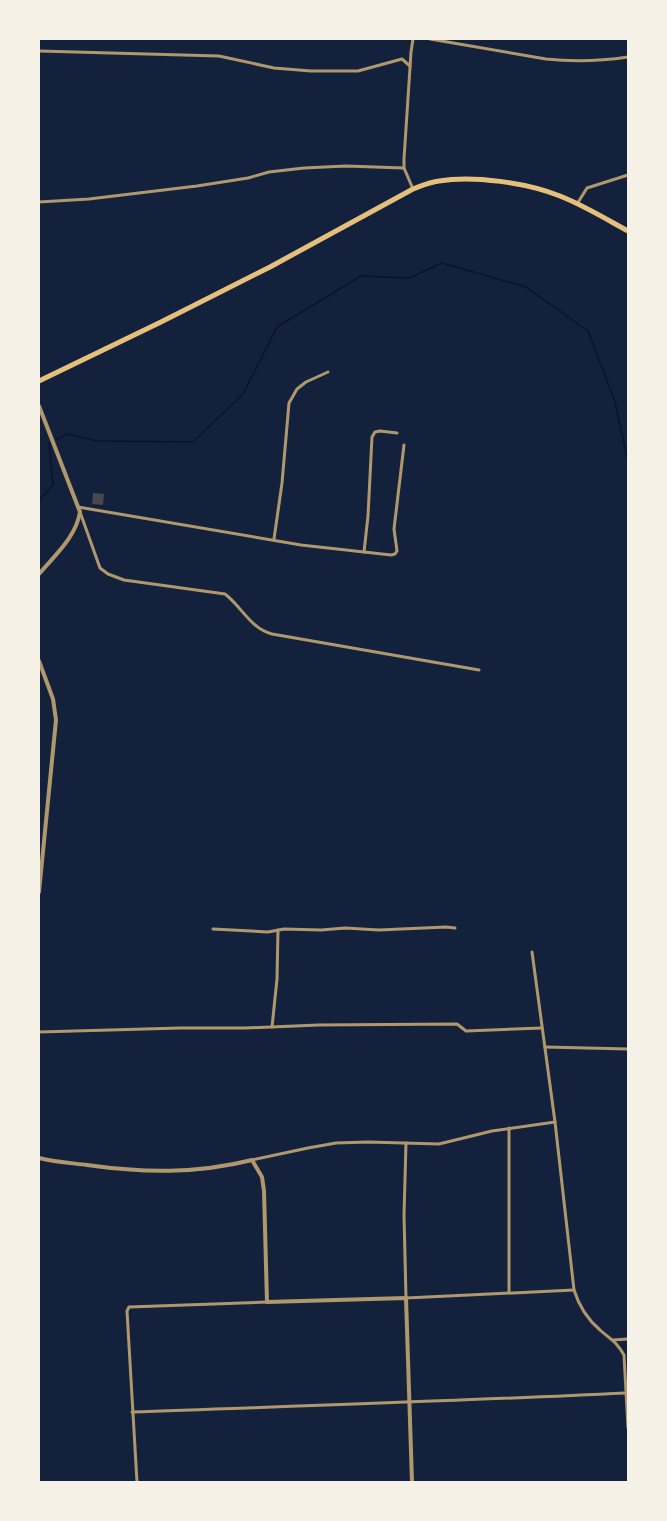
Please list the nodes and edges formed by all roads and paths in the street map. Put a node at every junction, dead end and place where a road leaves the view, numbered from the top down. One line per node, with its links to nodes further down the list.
1 (414, 39): 5 (street)
2 (430, 39): 4 (street)
3 (39, 51): 5 (street)
4 (628, 57)
5 (410, 66): 6 (street)
6 (404, 168): 8 (street); 9 (street)
7 (628, 175): 10 (street)
8 (412, 189): 10 (main road); 13 (main road)
9 (39, 202)
10 (577, 204): 11 (main road)
11 (628, 230)
12 (328, 372): 18 (street)
13 (39, 381)
14 (39, 406): 17 (street)
15 (397, 433): 19 (street)
16 (404, 444): 19 (street)
17 (79, 509): 18 (street); 20 (street); 22 (street)
18 (274, 540): 19 (street)
19 (364, 552)
20 (39, 574)
21 (39, 661): 23 (street)
22 (479, 670)
23 (39, 892)
24 (455, 928): 26 (street)
25 (213, 929): 26 (street)
26 (278, 930): 28 (street)
27 (532, 952): 29 (street)
28 (272, 1027): 29 (street); 30 (street)
29 (542, 1028): 31 (street)
30 (39, 1032)
31 (545, 1047): 32 (street); 33 (street)
32 (628, 1049)
33 (555, 1122): 34 (street); 38 (street)
34 (509, 1128): 35 (street); 39 (street)
35 (406, 1143): 37 (street); 40 (street)
36 (39, 1158): 37 (street)
37 (252, 1160): 41 (street)
38 (574, 1290): 39 (street); 43 (street)
39 (509, 1292): 40 (street)
40 (406, 1298): 41 (street); 45 (street)
41 (267, 1302): 46 (street)
42 (628, 1339): 43 (street)
43 (613, 1340): 44 (street)
44 (626, 1393): 45 (street); 47 (street)
45 (410, 1403): 46 (street); 49 (street)
46 (132, 1412): 48 (street)
47 (628, 1428)
48 (137, 1482)
49 (412, 1482)

